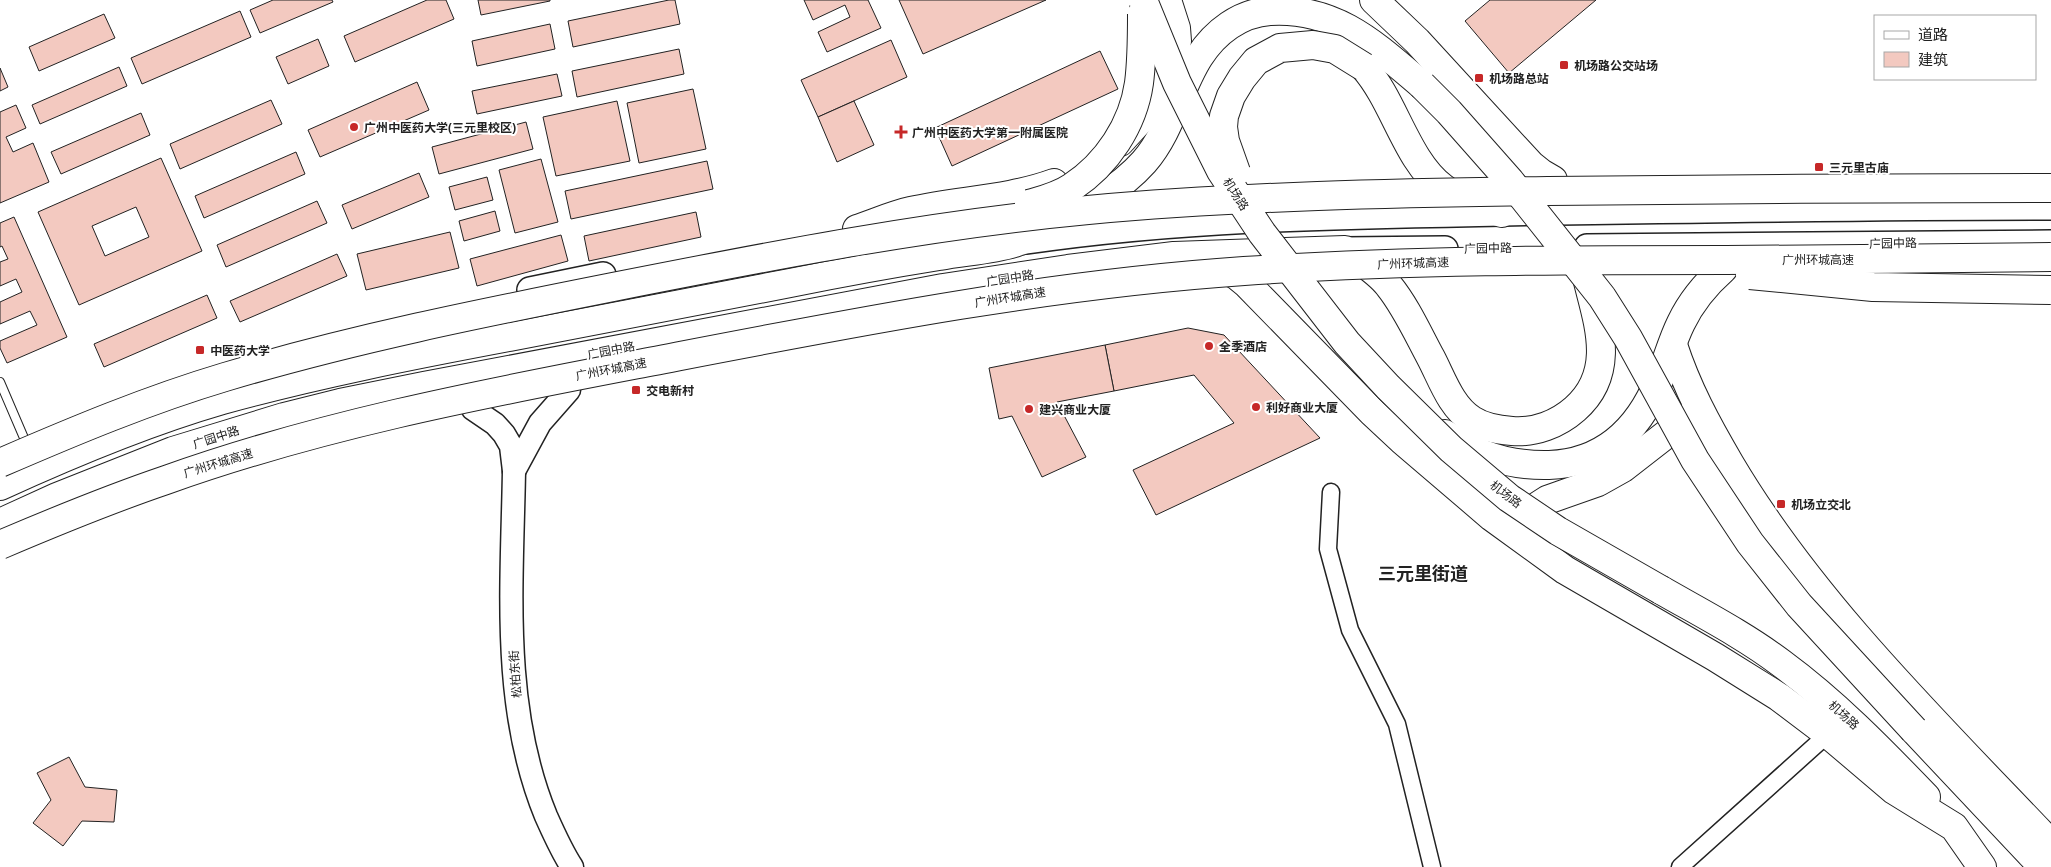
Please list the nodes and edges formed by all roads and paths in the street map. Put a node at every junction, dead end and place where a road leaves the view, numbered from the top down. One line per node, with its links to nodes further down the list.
1 (1143, 0): 16 (highway, bridge); 17 (highway, 机场路, bridge)
2 (1167, 0): 16 (highway)
3 (1335, 0): 5 (highway)
4 (1380, 1): 6 (highway)
5 (1422, 85): 19 (highway); 32 (highway, bridge)
6 (1553, 180): 7 (main road); 14 (main road)
7 (1704, 181): 9 (main road); 13 (main road); 14 (main road)
8 (2051, 181): 9 (main road)
9 (1977, 182): 11 (main road)
10 (2051, 188): 50 (highway, bridge)
11 (1933, 207): 12 (main road); 13 (main road)
12 (2051, 207)
13 (1784, 209): 14 (main road)
14 (1650, 210): 15 (main road)
15 (1502, 213): 17 (highway, bridge); 19 (main road)
16 (857, 229): 18 (main road)
17 (1262, 233): 47 (highway, 机场路, bridge)
18 (778, 242): 27 (main road); 31 (main road)
19 (1019, 242): 31 (highway)
20 (1934, 242): 21 (main road, 广园中路); 22 (main road, 广园中路); 30 (main road)
21 (2051, 243)
22 (1794, 244): 23 (main road, 广园中路); 28 (main road)
23 (1345, 250): 24 (highway, 广园中路); 32 (highway)
24 (1174, 256): 33 (highway); 34 (highway, 广园中路)
25 (2051, 258): 26 (highway, 广州环城高速, bridge)
26 (1610, 259): 35 (highway, bridge); 56 (highway, 广州环城高速, bridge)
27 (662, 264): 36 (main road); 48 (main road)
28 (1723, 269): 30 (main road); 40 (highway)
29 (2051, 271): 30 (main road)
30 (1986, 272)
31 (828, 276): 36 (highway)
32 (1587, 276): 65 (highway, bridge)
33 (1247, 284): 38 (main road); 55 (highway)
34 (943, 288): 37 (highway, 广园中路); 38 (main road)
35 (2051, 290)
36 (616, 316): 52 (highway)
37 (796, 316): 39 (highway, 广园中路); 41 (main road)
38 (900, 328): 41 (main road)
39 (645, 344): 43 (highway, 广园中路); 44 (main road)
40 (1673, 345): 45 (highway); 47 (highway, bridge)
41 (729, 359): 44 (main road)
42 (0, 382): 48 (lane)
43 (424, 386): 46 (main road); 54 (highway, 广园中路)
44 (570, 390): 46 (main road); 51 (street)
45 (1698, 409): 55 (highway); 59 (highway)
46 (473, 410): 51 (street, 松柏东街); 56 (main road)
47 (1419, 417): 58 (highway, 机场路, bridge)
48 (24, 438): 49 (main road)
49 (0, 449)
50 (0, 463)
51 (514, 471): 60 (street, 松柏东街)
52 (0, 486)
53 (1331, 492): 61 (street)
54 (0, 523)
55 (1513, 532): 57 (highway)
56 (4, 552)
57 (1828, 734): 58 (highway); 62 (street)
58 (1954, 827): 63 (highway); 64 (highway, 机场路)
59 (2051, 844)
60 (572, 867)
61 (1432, 867)
62 (1680, 867)
63 (1982, 867)
64 (1997, 867)
65 (2043, 867)

